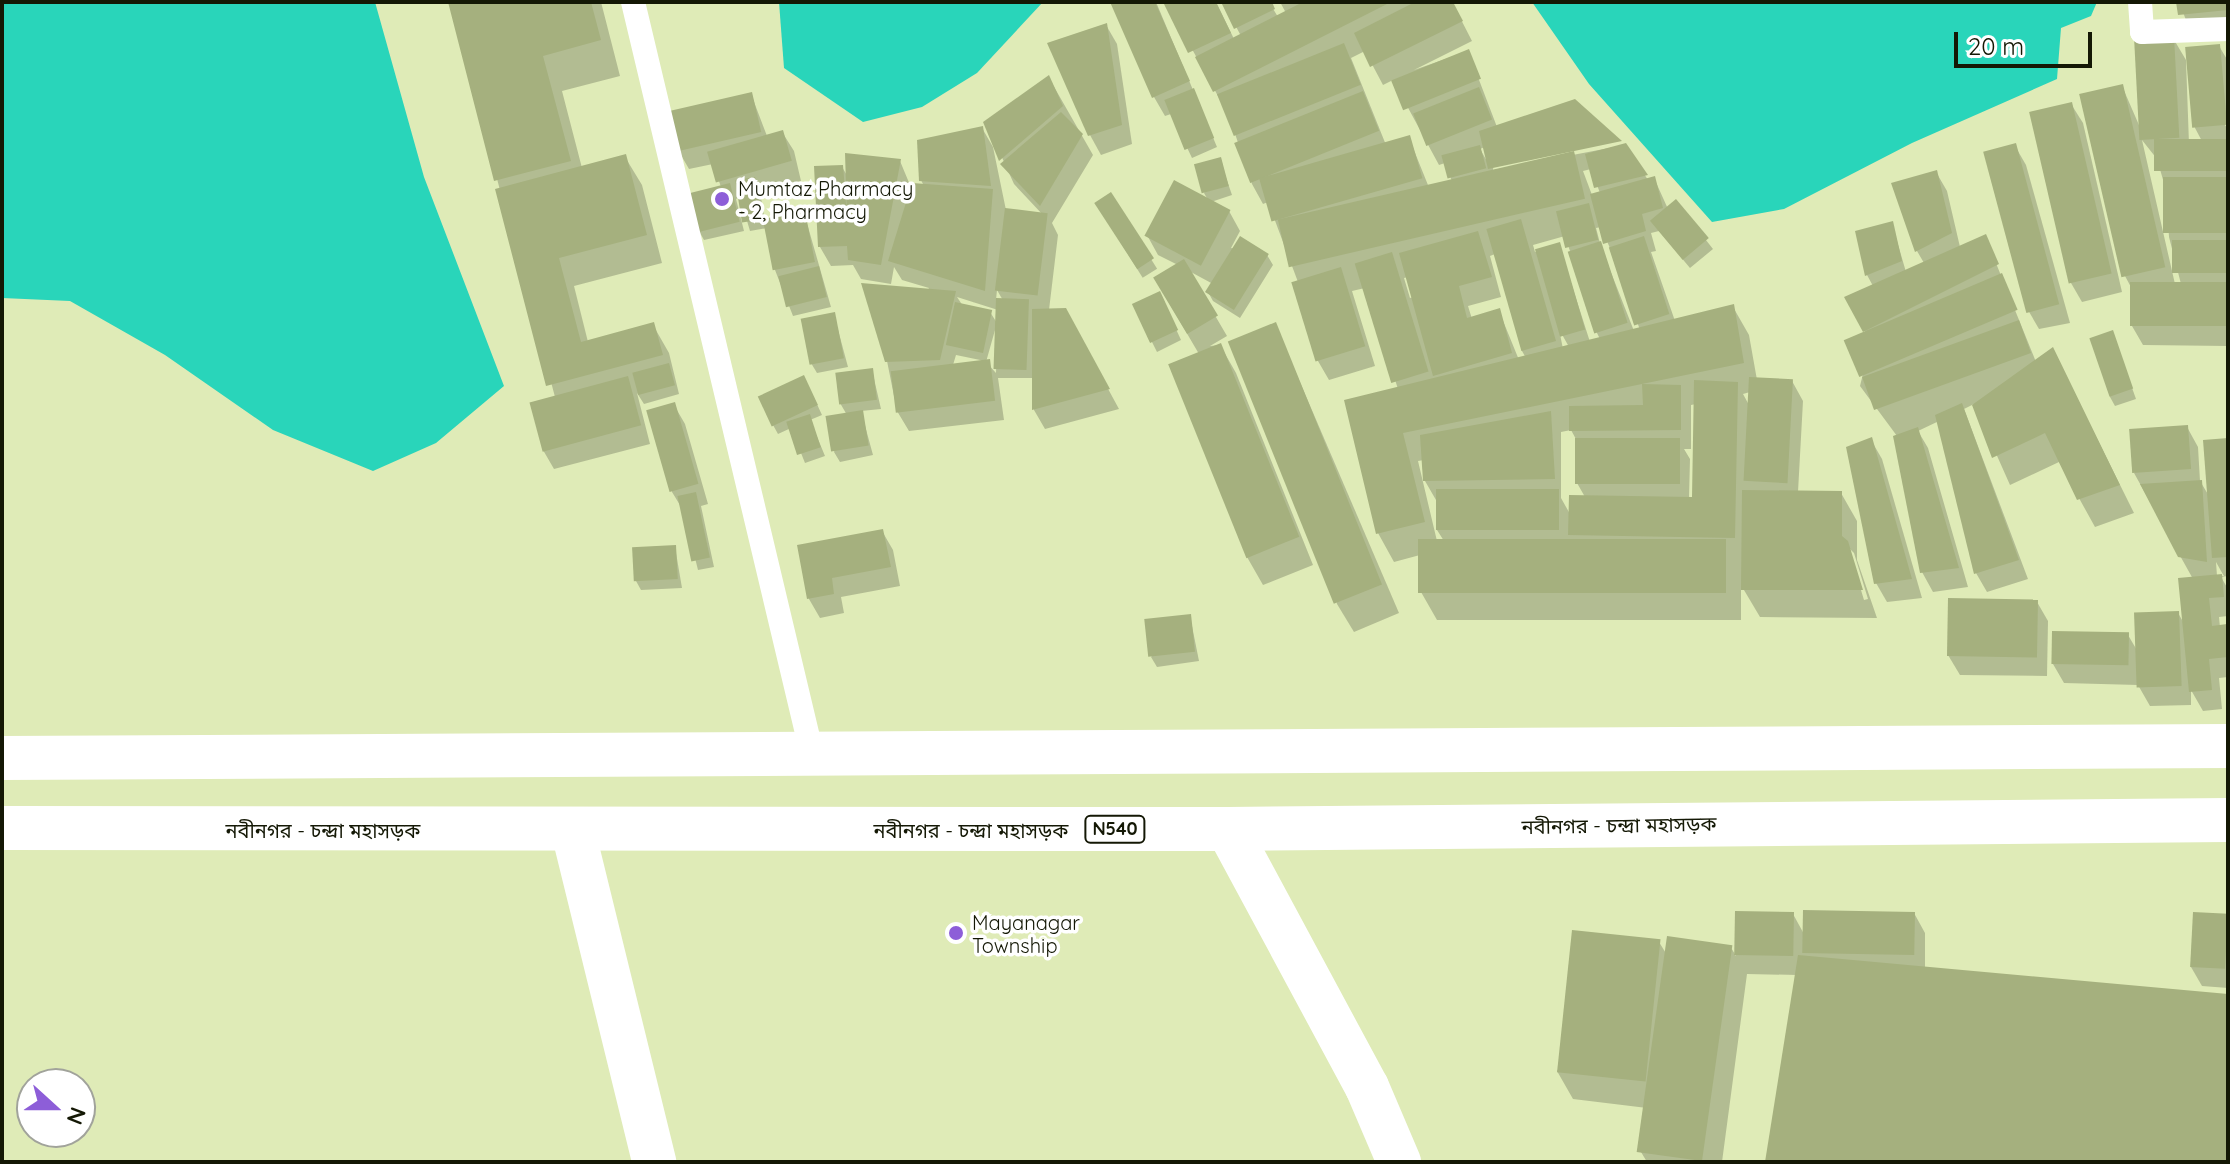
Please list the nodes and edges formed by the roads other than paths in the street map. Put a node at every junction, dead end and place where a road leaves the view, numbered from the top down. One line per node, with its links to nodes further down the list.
1 (633, 2): 5 (lane)
2 (2140, 2): 3 (lane)
3 (2228, 29)
4 (2228, 746): 5 (main road)
5 (812, 754): 6 (main road)
6 (2, 758)
7 (2228, 820): 9 (main road, নবীনগর - চন্দ্রা মহাসড়ক / N540)
8 (2, 828): 10 (main road, নবীনগর - চন্দ্রা মহাসড়ক / N540)
9 (1228, 829): 10 (main road, নবীনগর - চন্দ্রা মহাসড়ক / N540); 12 (main road)
10 (573, 831): 11 (main road)
11 (654, 1162)
12 (1399, 1162)

